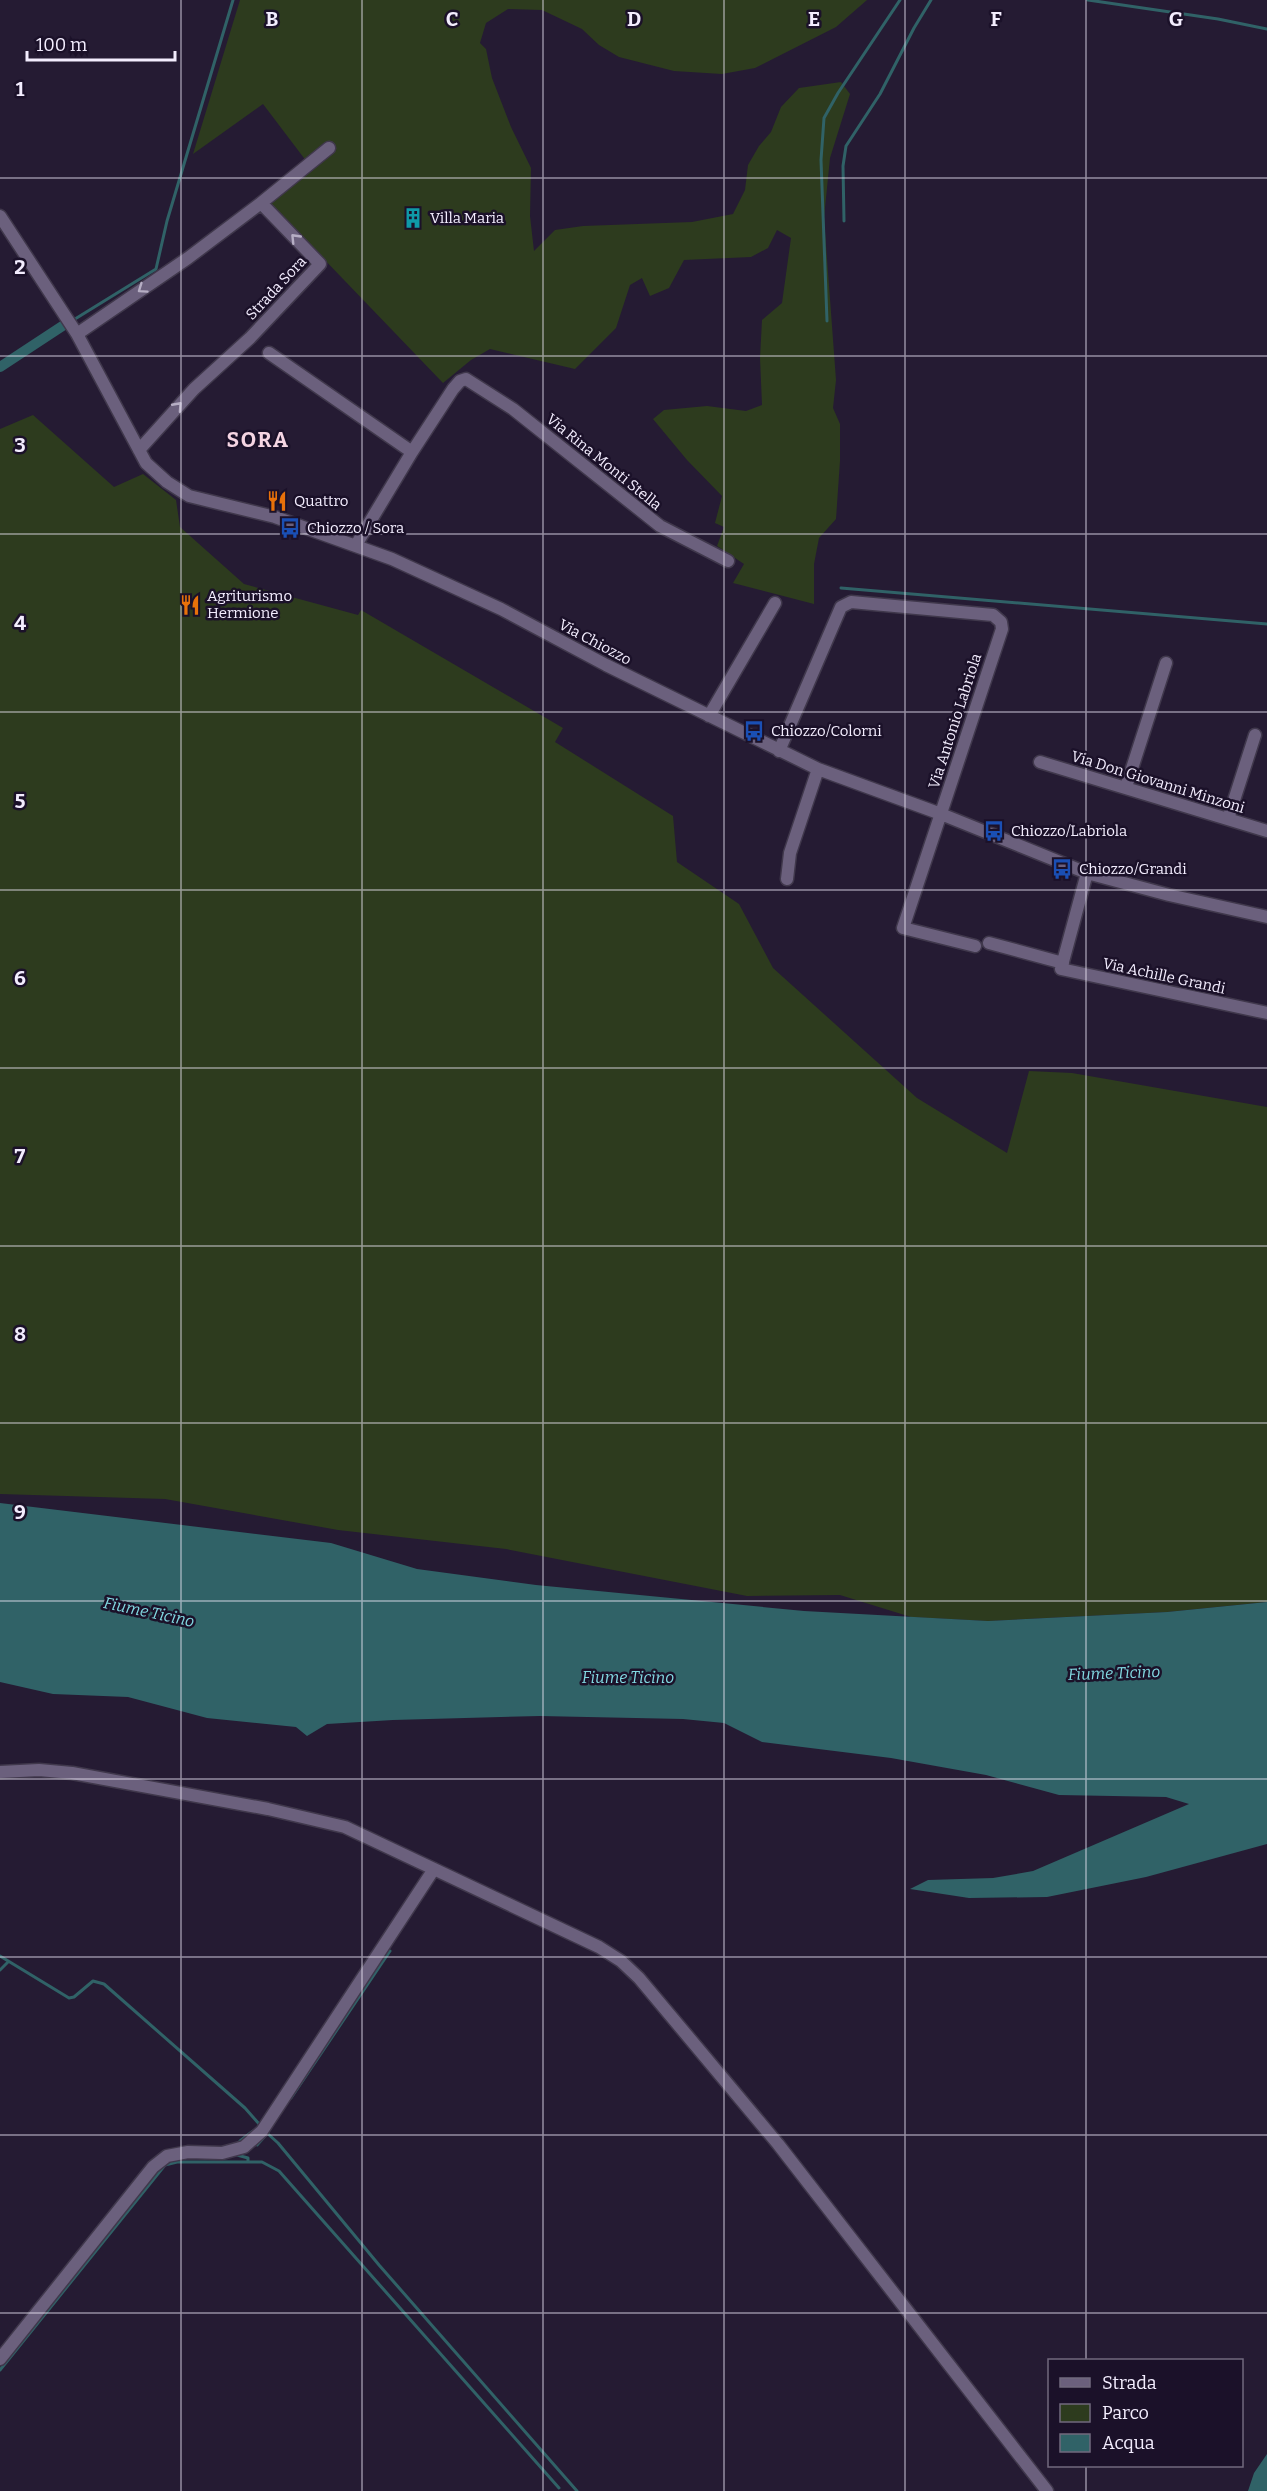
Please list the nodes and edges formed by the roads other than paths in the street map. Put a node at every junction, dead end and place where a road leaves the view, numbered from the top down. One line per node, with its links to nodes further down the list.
1 (329, 148): 2 (street)
2 (261, 203): 4 (street, one-way to 4); 6 (street, Strada Sora, one-way to 2)
3 (0, 216): 4 (street)
4 (77, 334): 6 (street)
5 (269, 353): 7 (street)
6 (139, 450): 8 (street)
7 (412, 452): 8 (street); 9 (street, Via Rina Monti Stella)
8 (356, 545): 12 (street, Via Chiozzo)
9 (728, 561)
10 (775, 603): 12 (street)
11 (1166, 663): 17 (street)
12 (709, 716): 14 (street, Via Chiozzo)
13 (1255, 735): 19 (street)
14 (779, 751): 16 (street, Via Chiozzo); 18 (street, Via Antonio Labriola)
15 (1040, 762): 17 (street, Via Don Giovanni Minzoni)
16 (818, 769): 18 (street, Via Chiozzo); 22 (street)
17 (1126, 787): 19 (street, Via Don Giovanni Minzoni)
18 (941, 814): 21 (street, Via Chiozzo); 25 (street)
19 (1228, 819): 20 (street, Via Don Giovanni Minzoni)
20 (1267, 831)
21 (1087, 873): 23 (street, Via Chiozzo); 26 (street)
22 (787, 879)
23 (1267, 917)
24 (989, 943): 26 (street, Via Achille Grandi)
25 (975, 946)
26 (1063, 963): 27 (street, Via Achille Grandi)
27 (1267, 1013)
28 (0, 1772): 29 (street)
29 (434, 1869): 30 (street); 31 (street)
30 (0, 2359)
31 (1047, 2491)

